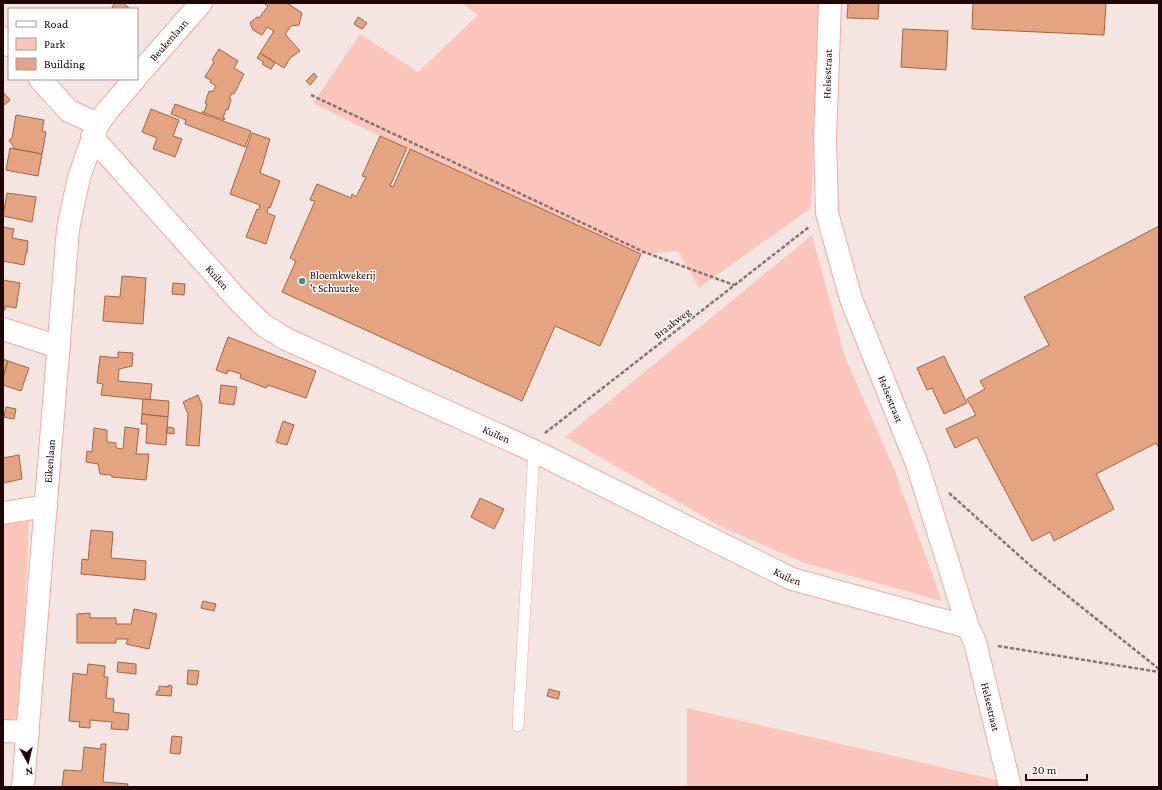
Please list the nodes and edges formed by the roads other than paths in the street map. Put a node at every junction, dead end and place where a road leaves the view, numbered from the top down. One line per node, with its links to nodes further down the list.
1 (201, 3): 3 (street, Beukenlaan)
2 (830, 3): 12 (street, Helsestraat)
3 (138, 75)
4 (41, 80): 6 (street)
5 (134, 80): 6 (street)
6 (95, 130): 8 (street, Eikenlaan); 9 (street, Kuilen)
7 (3, 329): 8 (street)
8 (59, 346): 10 (street, Eikenlaan)
9 (534, 451): 12 (street, Kuilen); 13 (lane)
10 (46, 506): 11 (street); 15 (street, Eikenlaan)
11 (3, 514)
12 (972, 635): 17 (street, Helsestraat)
13 (518, 726)
14 (3, 731): 15 (street)
15 (28, 732): 16 (street, Eikenlaan)
16 (23, 787)
17 (1010, 787)

